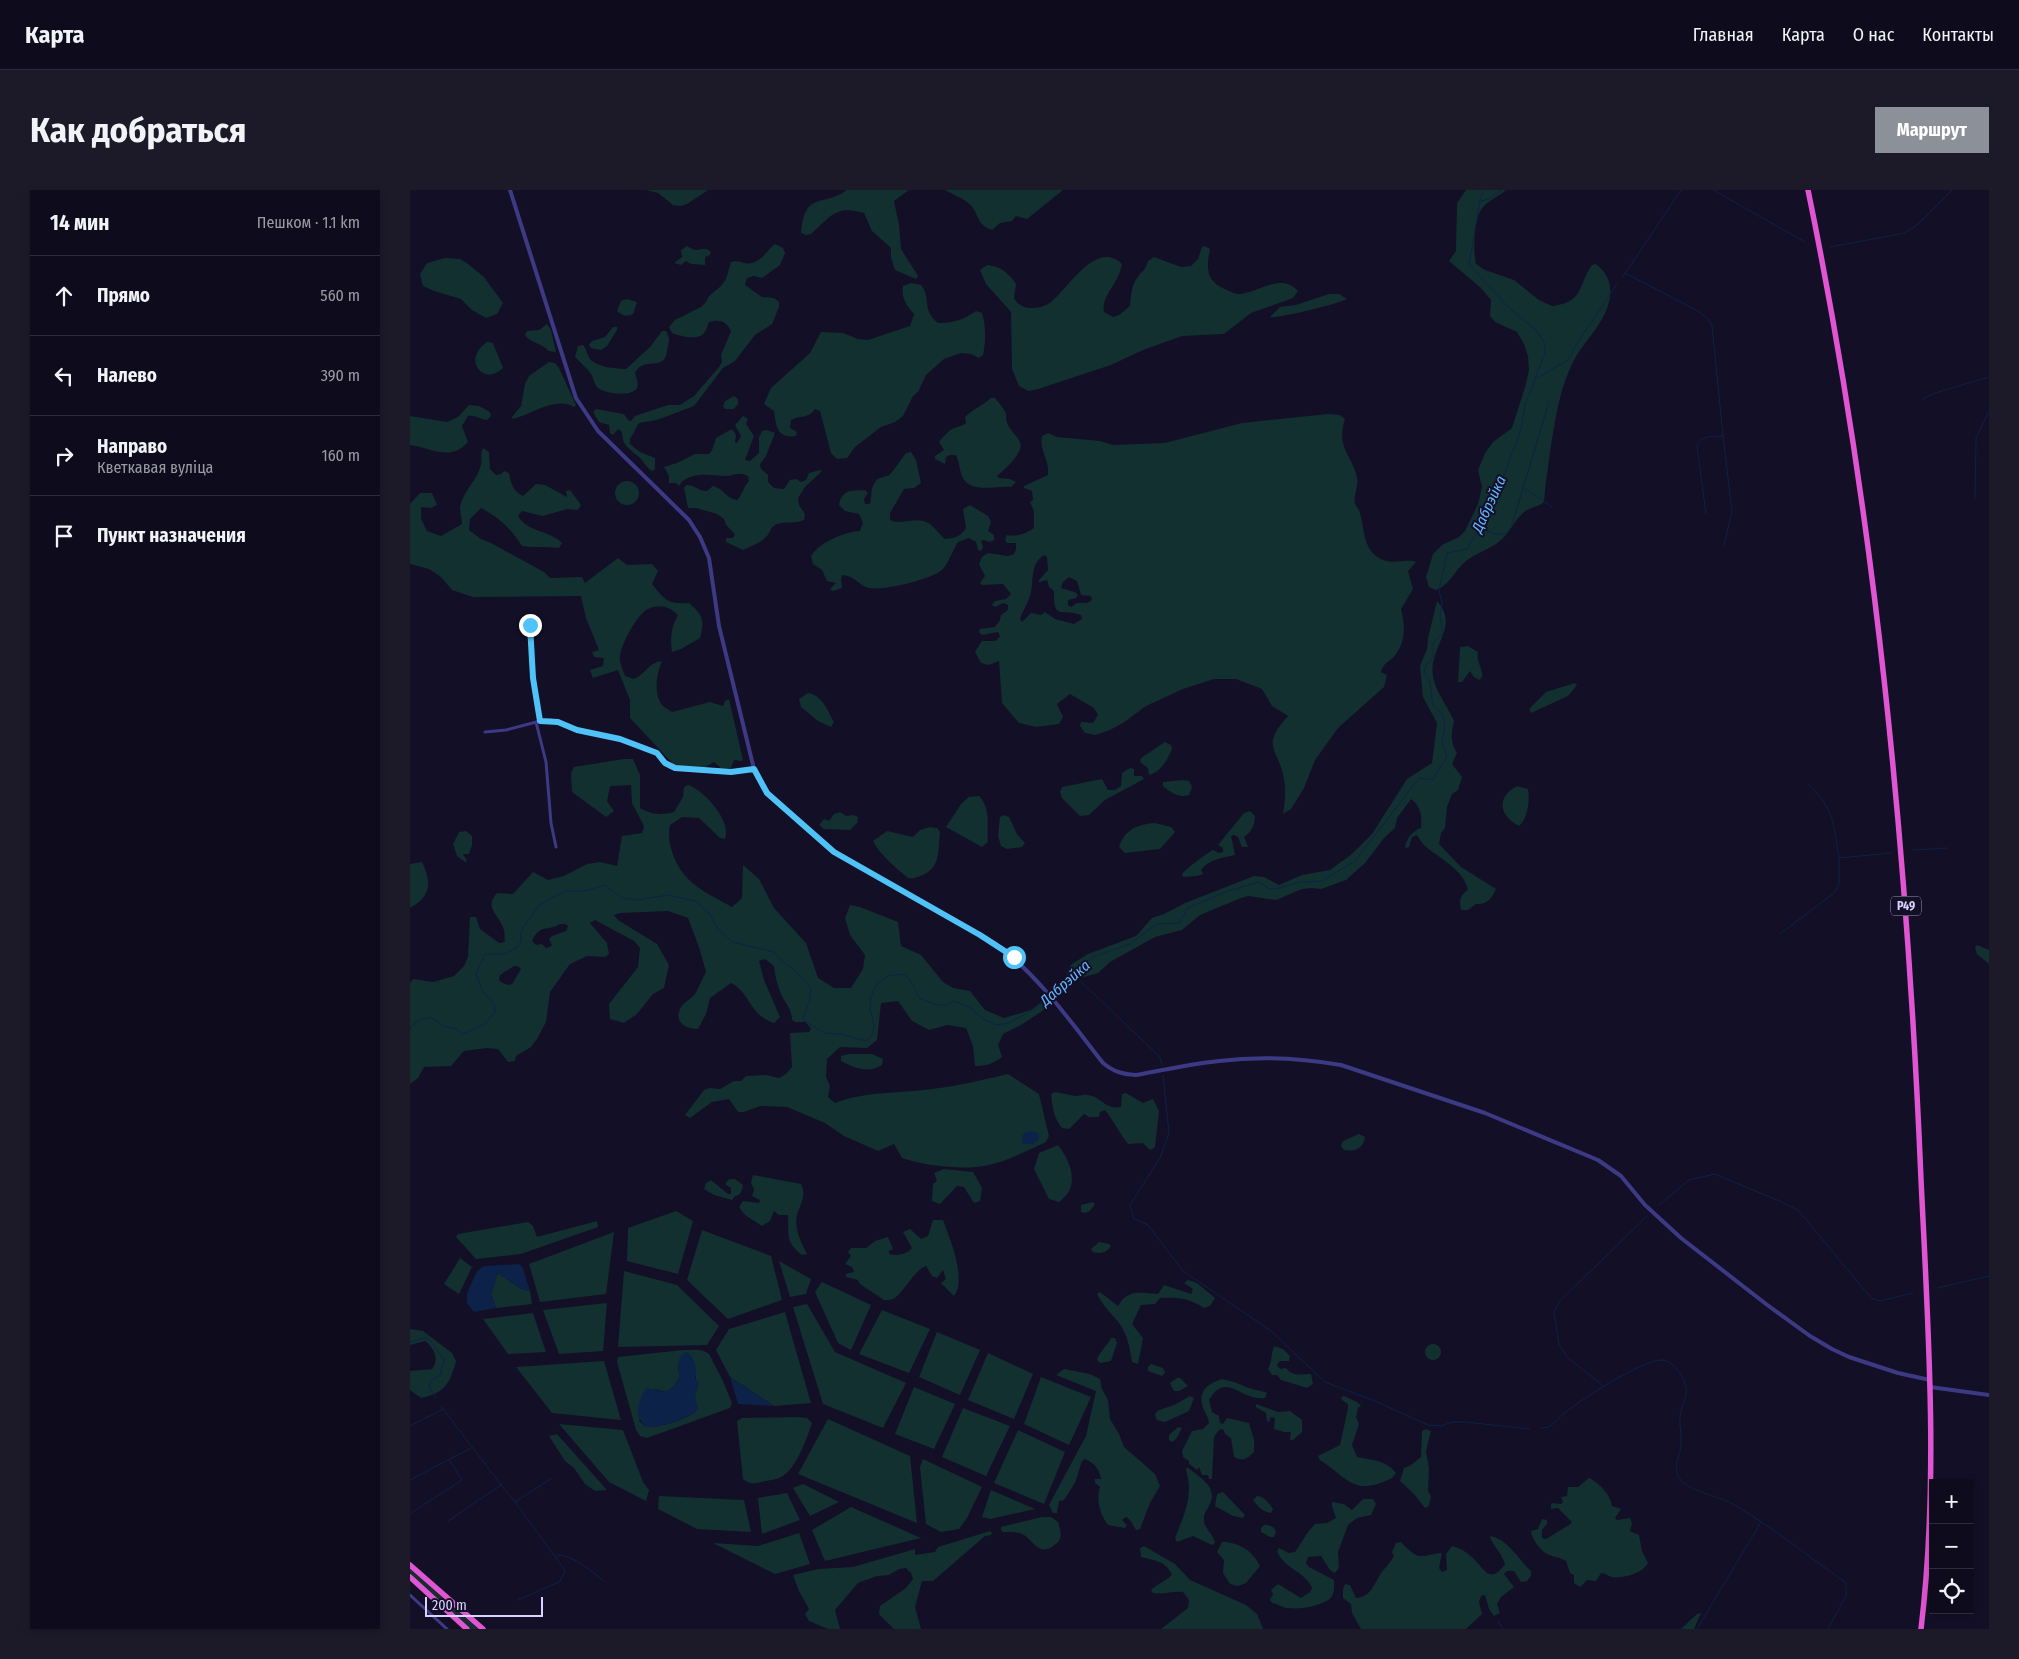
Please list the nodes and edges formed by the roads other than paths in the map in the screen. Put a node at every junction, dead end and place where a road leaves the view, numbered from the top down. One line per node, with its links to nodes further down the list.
1 (510, 190): 6 (street)
2 (1808, 190): 8 (highway, Р49)
3 (530, 625): 4 (street)
4 (538, 722): 5 (street); 6 (street); 7 (street)
5 (485, 732)
6 (754, 769): 8 (street)
7 (556, 847)
8 (1930, 1383): 9 (street); 16 (highway, Р49)
9 (1989, 1395)
10 (410, 1565): 15 (highway)
11 (410, 1577): 14 (highway)
12 (410, 1595): 13 (street)
13 (447, 1629)
14 (467, 1629)
15 (483, 1629)
16 (1921, 1629)

